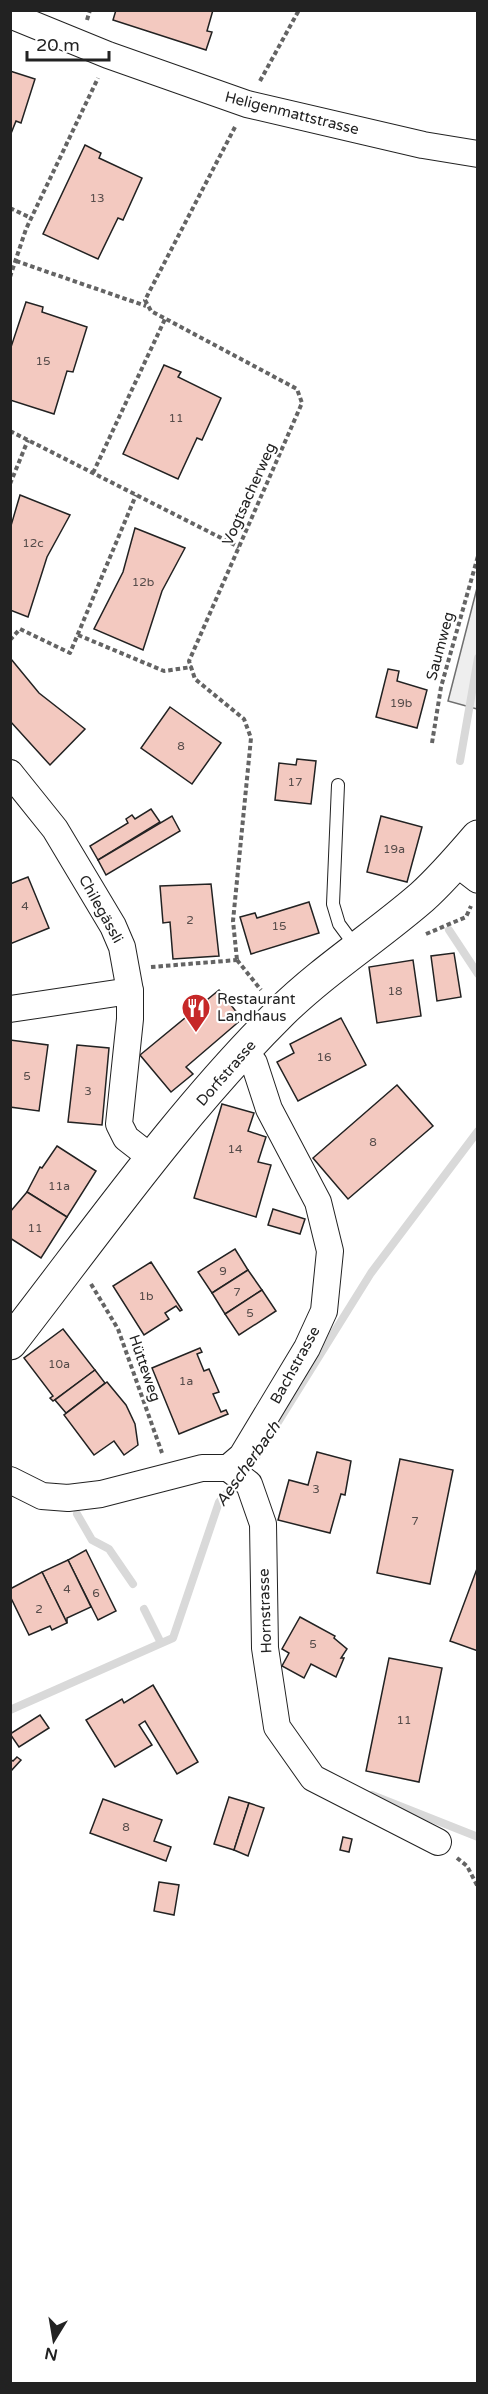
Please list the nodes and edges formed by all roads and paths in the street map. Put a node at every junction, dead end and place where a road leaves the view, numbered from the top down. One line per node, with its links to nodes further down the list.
1 (299, 10): 4 (path)
2 (10, 15): 4 (street, Heligenmattstrasse)
3 (102, 69): 7 (path)
4 (244, 111): 5 (street, Heligenmattstrasse); 10 (path)
5 (477, 154)
6 (10, 208): 7 (path)
7 (31, 218): 8 (path)
8 (16, 261): 9 (path); 10 (path, Vogtsacherweg)
9 (10, 277)
10 (146, 306): 11 (path, Vogtsacherweg)
11 (166, 318): 14 (path); 17 (path, Vogtsacherweg)
12 (10, 431): 13 (path)
13 (28, 440): 14 (path); 15 (path)
14 (93, 473): 16 (path)
15 (10, 484)
16 (136, 495): 17 (path); 19 (path)
17 (239, 547): 21 (path, Vogtsacherweg)
18 (477, 556): 22 (path, Saumweg)
19 (78, 635): 20 (path); 21 (path)
20 (10, 639)
21 (192, 667): 29 (path)
22 (432, 743)
23 (10, 773): 30 (street, Chilegässli)
24 (338, 785): 28 (lane)
25 (477, 837): 26 (street, Dorfstrasse)
26 (469, 882): 27 (path); 28 (street, Dorfstrasse)
27 (426, 934)
28 (356, 947): 32 (street, Dorfstrasse)
29 (237, 960): 30 (path); 32 (path)
30 (129, 980): 31 (street); 34 (street, Chilegässli)
31 (10, 1009)
32 (282, 1012): 33 (street, Dorfstrasse)
33 (244, 1051): 34 (street, Dorfstrasse); 37 (street, Bachstrasse)
34 (153, 1159): 36 (street, Dorfstrasse)
35 (85, 1274): 38 (path, Hütteweg)
36 (10, 1343)
37 (228, 1468): 38 (street); 40 (street, Hornstrasse)
38 (170, 1477): 39 (street)
39 (10, 1480)
40 (438, 1842): 41 (path)
41 (477, 1887)

